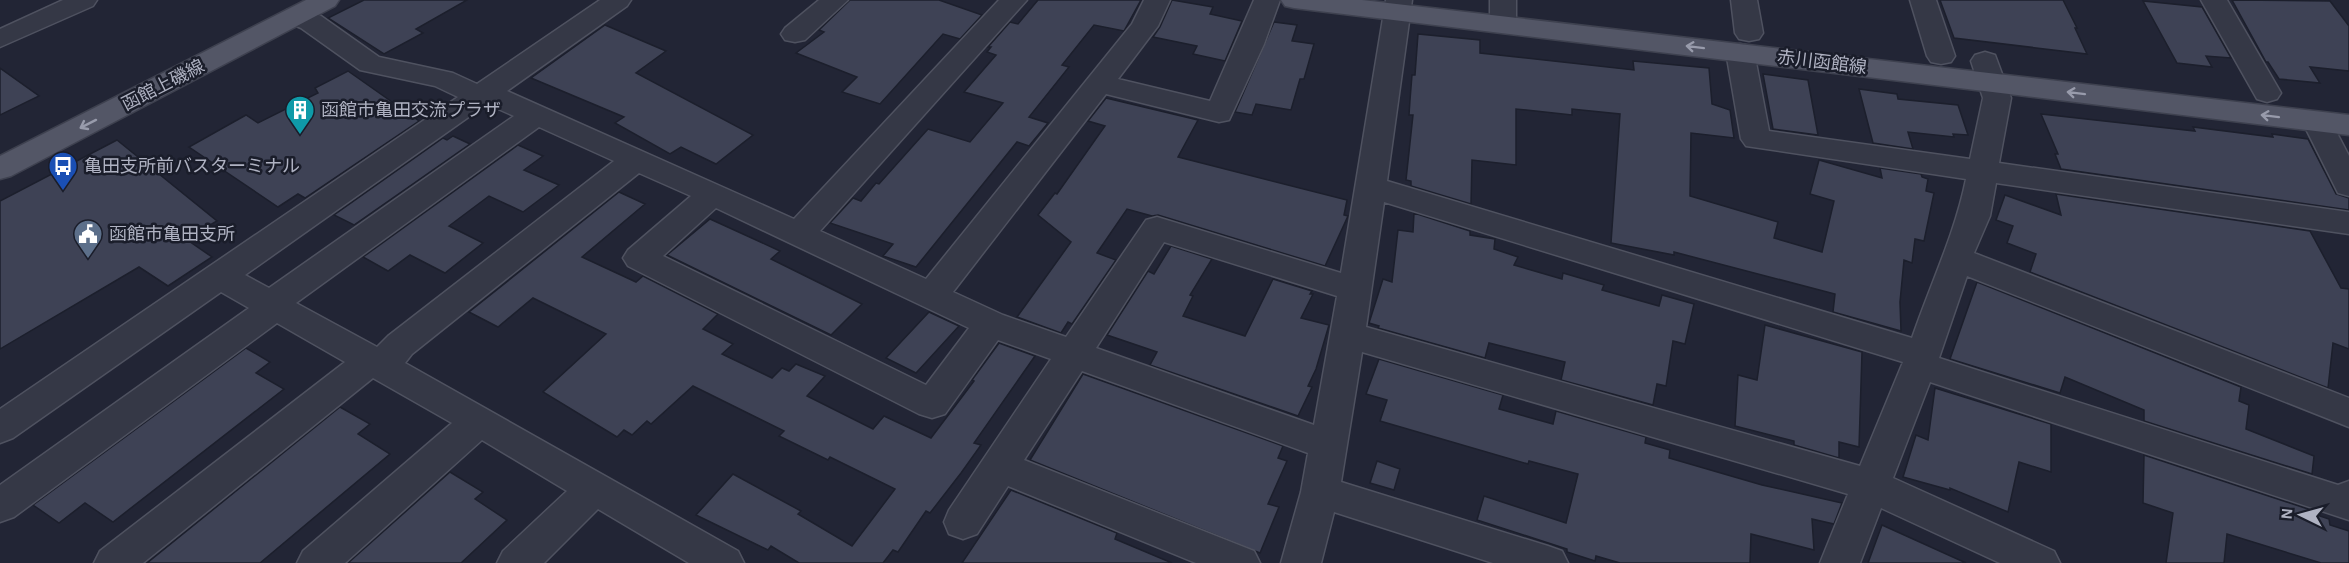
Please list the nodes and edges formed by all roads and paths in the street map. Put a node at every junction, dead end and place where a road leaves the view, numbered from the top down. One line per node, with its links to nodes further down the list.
1 (84, 0): 17 (street)
2 (326, 0): 14 (main road, 函館上磯線)
3 (618, 0): 23 (street)
4 (835, 0): 16 (street)
5 (1014, 0): 36 (street)
6 (1157, 0): 21 (street)
7 (1267, 0): 21 (street)
8 (1294, 0): 13 (main road, 赤川函館線)
9 (1449, 0): 15 (main road, 赤川函館線)
10 (1744, 0): 18 (street)
11 (1923, 0): 19 (street)
12 (2214, 0): 22 (street)
13 (1398, 6): 15 (main road, 赤川函館線); 33 (street)
14 (293, 8): 23 (street); 28 (main road, 函館上磯線); 30 (main road, 函館上磯線, one-way to 30)
15 (1503, 10): 18 (main road, 赤川函館線)
16 (795, 34)
17 (0, 39)
18 (1745, 43): 19 (main road, 赤川函館線); 20 (main road, 赤川函館線); 31 (street)
19 (1941, 56): 20 (main road, 赤川函館線)
20 (1989, 72): 22 (main road, 赤川函館線); 26 (main road, 赤川函館線, one-way to 20); 31 (street)
21 (1099, 83): 40 (street)
22 (2267, 93): 24 (main road, 赤川函館線)
23 (483, 94): 25 (street); 38 (street)
24 (2349, 103)
25 (536, 115): 29 (street); 41 (street)
26 (2317, 121): 27 (main road, 赤川函館線); 32 (street)
27 (2349, 125)
28 (0, 145)
29 (637, 159): 34 (street); 46 (street)
30 (0, 169)
31 (1983, 171): 35 (street); 37 (street)
32 (2349, 186)
33 (1371, 187): 39 (street); 45 (street)
34 (713, 194): 36 (street); 42 (street)
35 (2349, 223)
36 (798, 234): 40 (street)
37 (1956, 259): 45 (street); 47 (street)
38 (220, 276): 41 (street); 49 (street)
39 (1356, 290): 43 (street); 44 (street)
40 (931, 296): 42 (street)
41 (273, 306): 46 (street); 56 (street)
42 (991, 324): 44 (street)
43 (1348, 335): 50 (street); 52 (street)
44 (1074, 354): 50 (street); 51 (street)
45 (1921, 360): 52 (street); 55 (street)
46 (376, 364): 48 (street); 58 (street)
47 (2349, 413)
48 (480, 422): 53 (street); 59 (street)
49 (0, 428)
50 (1328, 445): 54 (street)
51 (1000, 466): 57 (street); 62 (street)
52 (1870, 485): 65 (street); 66 (street)
53 (595, 488): 60 (street); 61 (street)
54 (1320, 492): 63 (street); 64 (street)
55 (2349, 497)
56 (0, 506)
57 (963, 522)
58 (114, 563)
59 (317, 563)
60 (517, 563)
61 (724, 563)
62 (1240, 563)
63 (1301, 563)
64 (1548, 563)
65 (1840, 563)
66 (2040, 563)

